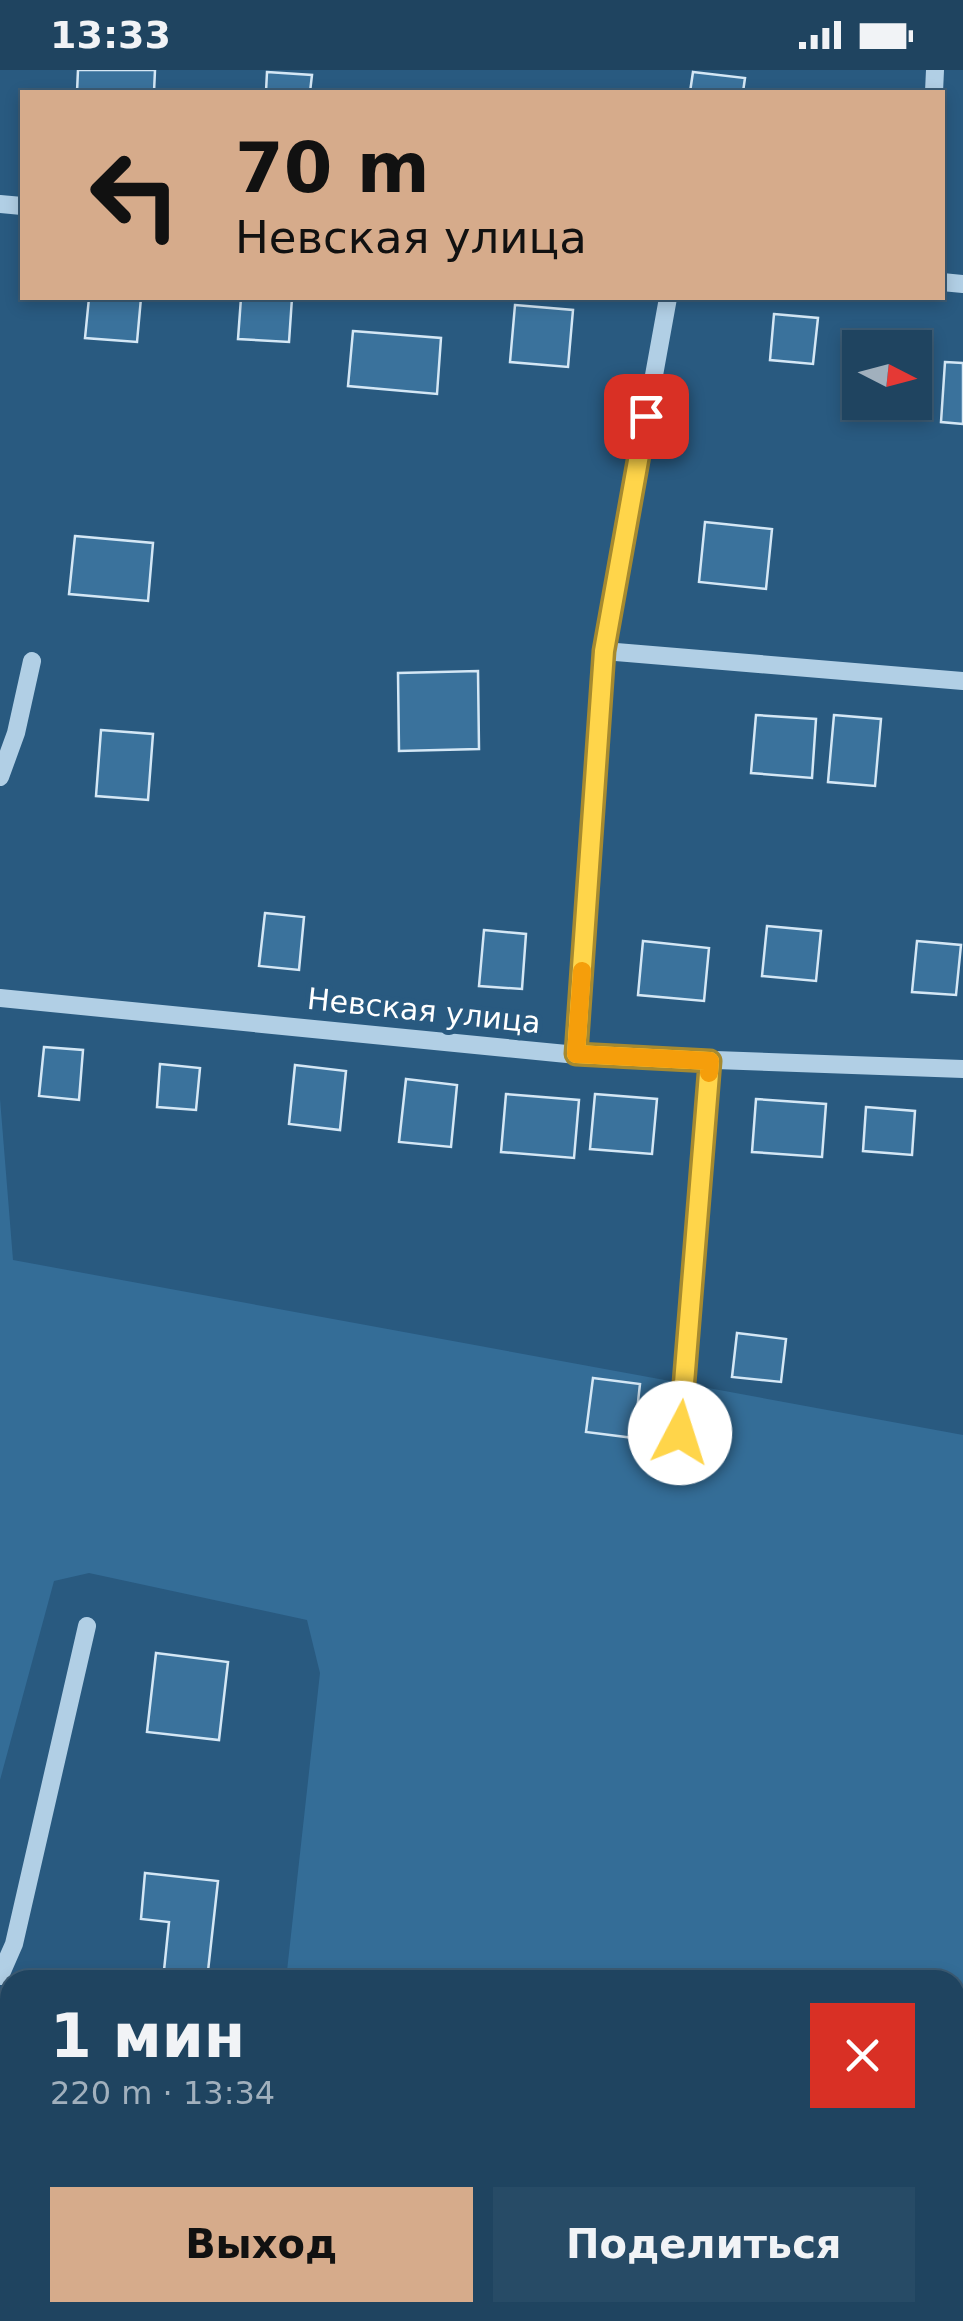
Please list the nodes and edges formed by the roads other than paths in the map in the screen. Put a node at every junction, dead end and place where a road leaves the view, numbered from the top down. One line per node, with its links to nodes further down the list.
1 (668, 300): 2 (street)
2 (604, 651): 4 (street); 7 (street)
3 (32, 661): 5 (street)
4 (963, 681)
5 (0, 778)
6 (0, 998): 7 (street, Невская улица)
7 (576, 1054): 8 (street, Невская улица)
8 (710, 1061): 9 (street, Невская улица); 10 (street)
9 (963, 1069)
10 (680, 1433)
11 (87, 1626): 12 (street)
12 (3, 1970)

